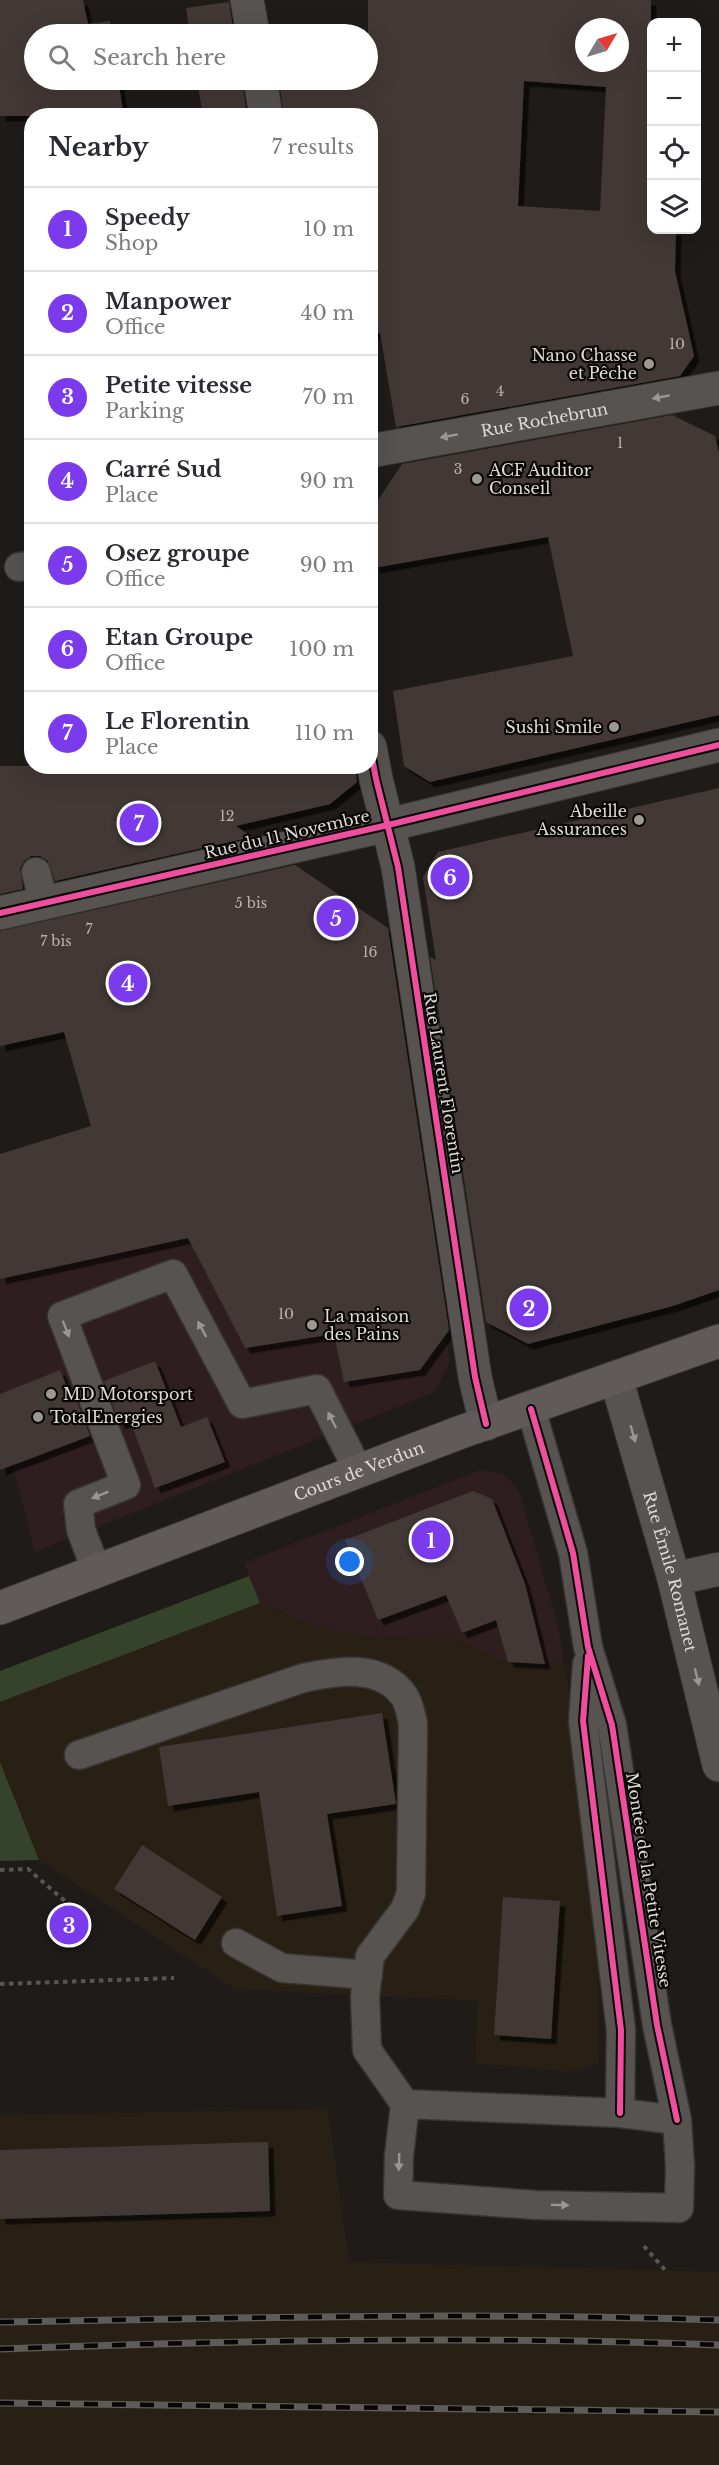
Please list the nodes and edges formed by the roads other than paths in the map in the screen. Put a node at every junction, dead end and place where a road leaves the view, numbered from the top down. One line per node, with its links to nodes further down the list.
1 (247, 0): 2 (street)
2 (251, 24)
3 (262, 90): 4 (street)
4 (265, 108)
5 (719, 388): 6 (street, Rue Rochebrun, one-way to 6)
6 (378, 449)
7 (719, 745): 9 (street, Rue du 11 Novembre)
8 (376, 774): 9 (street, Rue Laurent Florentin)
9 (388, 825): 11 (street, Rue du 11 Novembre); 16 (street, Rue Laurent Florentin)
10 (36, 872): 11 (lane)
11 (44, 903): 12 (street, Rue du 11 Novembre)
12 (0, 914)
13 (719, 1341): 14 (main road, Cours de Verdun)
14 (616, 1378): 15 (main road, Cours de Verdun); 20 (street, Rue Émile Romanet, one-way to 20)
15 (531, 1409): 16 (main road, Cours de Verdun); 22 (lane, Montée de la Petite Vitesse)
16 (486, 1424): 17 (main road, Cours de Verdun)
17 (359, 1472): 19 (main road, Cours de Verdun); 19 (lane, one-way to 19)
18 (719, 1569): 20 (street)
19 (97, 1572): 21 (main road, Cours de Verdun)
20 (674, 1579): 24 (street, Rue Émile Romanet, one-way to 24)
21 (0, 1608)
22 (588, 1647): 28 (lane, Montée de la Petite Vitesse); 29 (lane, Montée de la Petite Vitesse)
23 (79, 1755): 26 (lane)
24 (719, 1766)
25 (236, 1943): 26 (lane)
26 (368, 1975): 27 (lane)
27 (405, 2104): 28 (lane); 29 (lane, Montée de la Petite Vitesse, one-way to 29)
28 (620, 2113): 29 (lane)
29 (677, 2120)

